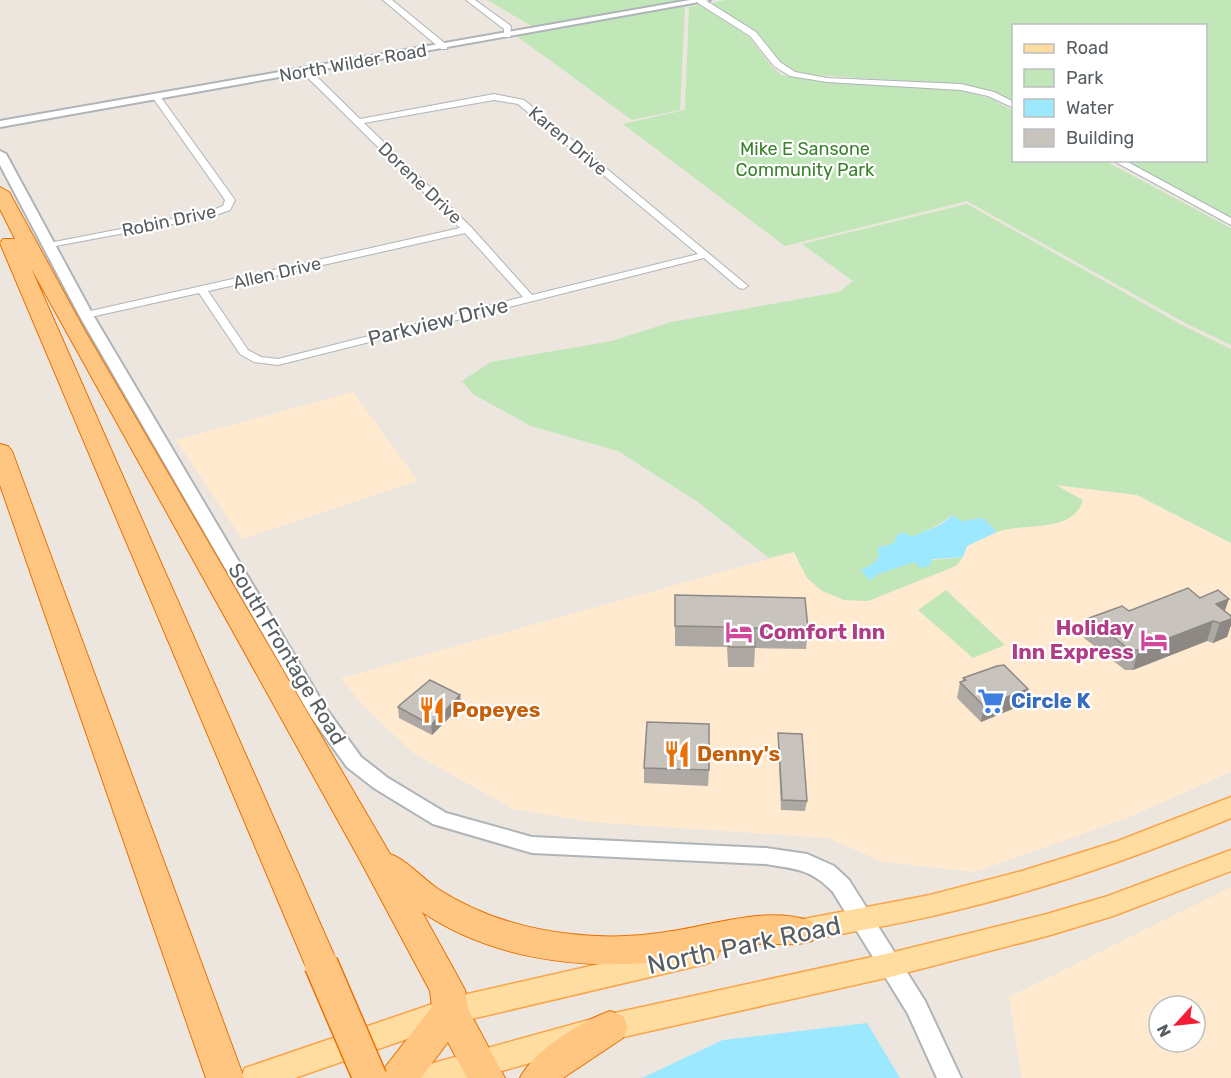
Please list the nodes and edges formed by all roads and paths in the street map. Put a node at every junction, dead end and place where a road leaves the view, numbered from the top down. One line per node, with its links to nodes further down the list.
1 (387, 0): 5 (street)
2 (470, 0): 4 (street)
3 (703, 0): 4 (street, North Wilder Road); 8 (street)
4 (507, 35): 5 (street, North Wilder Road)
5 (444, 47): 6 (street, North Wilder Road)
6 (306, 71): 7 (street, North Wilder Road); 9 (street, Dorene Drive)
7 (157, 98): 10 (street, North Wilder Road); 17 (street, Robin Drive)
8 (1012, 105)
9 (357, 122): 16 (street, Dorene Drive); 18 (street, Karen Drive)
10 (0, 124)
11 (0, 154): 17 (street, South Frontage Road)
12 (1120, 162): 15 (street)
13 (0, 192): 25 (highway)
14 (0, 220): 35 (highway, bridge)
15 (1231, 222)
16 (467, 230): 20 (street, Allen Drive); 21 (street, Dorene Drive)
17 (49, 246): 22 (street, South Frontage Road)
18 (705, 255): 19 (street, Karen Drive); 21 (street, Parkview Drive)
19 (743, 286)
20 (203, 291): 21 (street, Parkview Drive); 22 (street, Allen Drive)
21 (530, 299)
22 (86, 315): 27 (street, South Frontage Road)
23 (0, 451): 33 (highway)
24 (1231, 807): 27 (main road, North Park Road)
25 (372, 852): 28 (highway); 30 (highway)
26 (1231, 860): 29 (main road)
27 (862, 919): 28 (main road, North Park Road); 29 (street, South Frontage Road)
28 (800, 931): 30 (main road, North Park Road)
29 (890, 965): 31 (main road); 39 (street, South Frontage Road)
30 (450, 1011): 32 (highway); 34 (main road, North Park Road); 36 (highway)
31 (610, 1027): 32 (main road); 38 (highway)
32 (482, 1071): 37 (main road)
33 (225, 1078)
34 (256, 1078)
35 (370, 1078)
36 (399, 1078)
37 (430, 1078)
38 (539, 1078)
39 (949, 1078)

